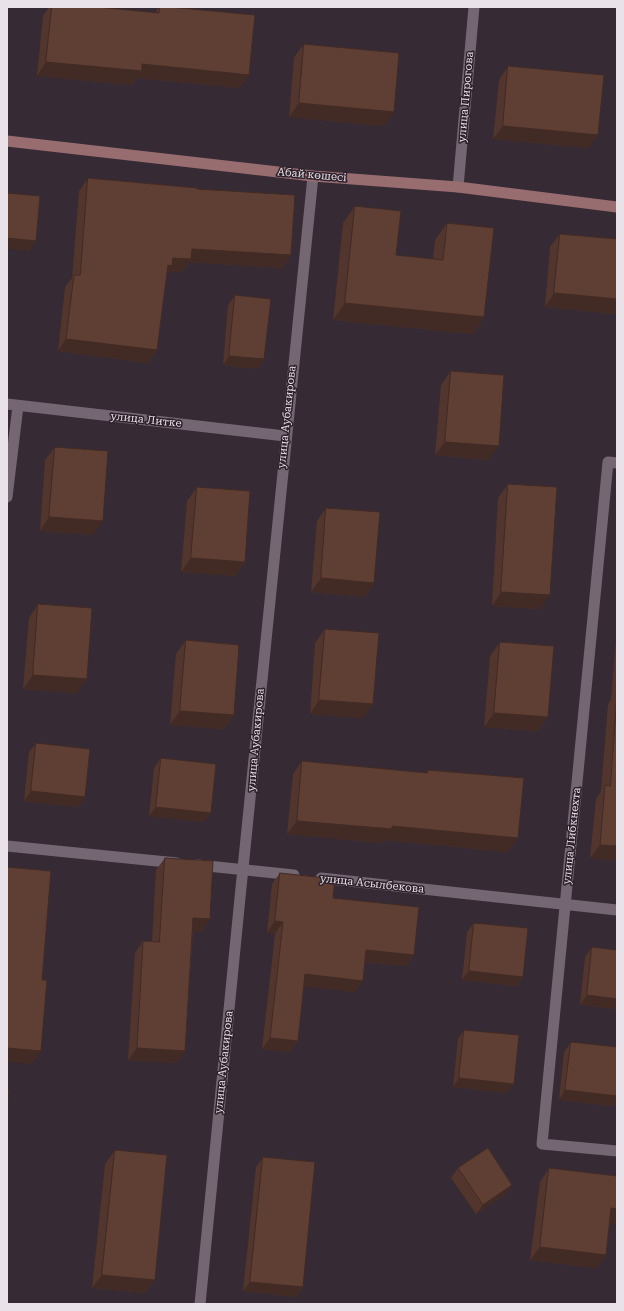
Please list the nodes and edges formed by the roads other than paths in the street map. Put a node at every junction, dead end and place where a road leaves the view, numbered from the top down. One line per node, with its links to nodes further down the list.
1 (474, 7): 4 (street, улица Пирогова)
2 (7, 141): 3 (main road, Абай көшесі)
3 (313, 176): 4 (main road, Абай көшесі); 7 (street, улица Аубакирова)
4 (458, 187): 5 (main road, Абай көшесі)
5 (617, 207)
6 (12, 405): 7 (street, улица Литке); 9 (street)
7 (285, 436): 11 (street, улица Аубакирова)
8 (617, 463): 12 (street, улица Либкнехта)
9 (7, 497)
10 (7, 846): 11 (street, улица Асылбекова)
11 (244, 870): 12 (street, улица Асылбекова); 15 (street, улица Аубакирова)
12 (566, 904): 13 (street, улица Асылбекова); 14 (street, улица Либкнехта)
13 (617, 910)
14 (617, 1151)
15 (200, 1304)

